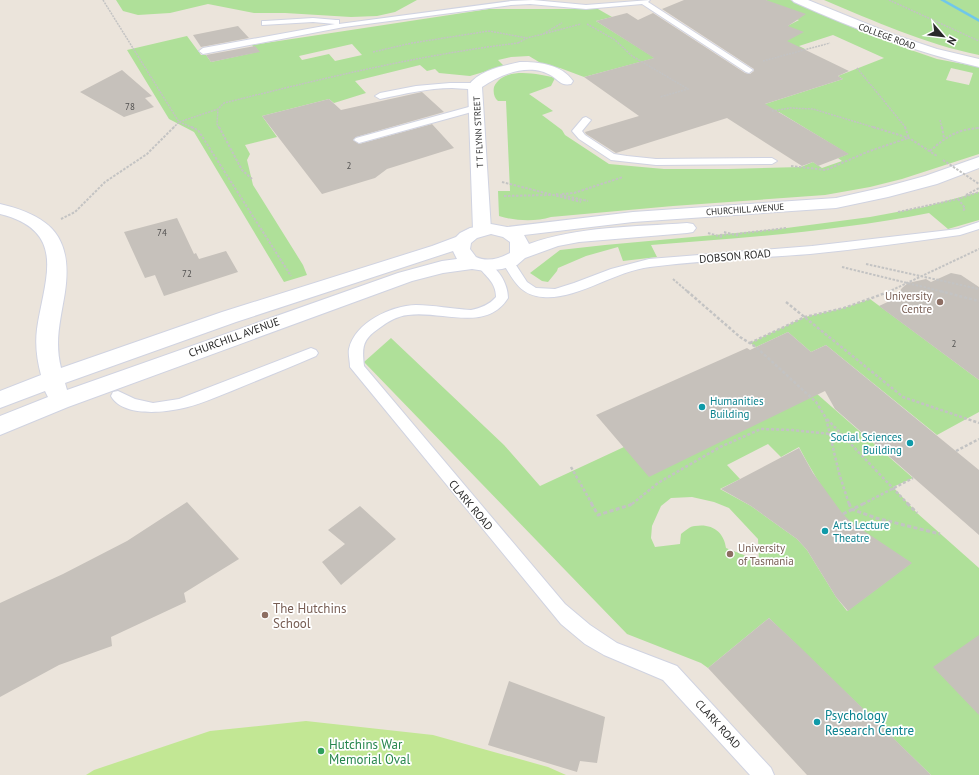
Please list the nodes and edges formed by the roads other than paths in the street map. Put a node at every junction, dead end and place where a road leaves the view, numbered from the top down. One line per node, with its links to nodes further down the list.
1 (574, 0): 4 (lane)
2 (798, 0): 8 (street, COLLEGE ROAD)
3 (645, 1): 4 (lane); 9 (lane)
4 (560, 5): 6 (lane)
5 (265, 23): 6 (lane)
6 (355, 24): 7 (lane)
7 (202, 52)
8 (979, 62)
9 (746, 68)
10 (566, 81): 11 (street, T T FLYNN STREET)
11 (475, 86): 12 (lane); 13 (street, T T FLYNN STREET)
12 (380, 96)
13 (476, 108): 15 (lane); 21 (street, T T FLYNN STREET)
14 (586, 120): 16 (lane)
15 (359, 140)
16 (772, 161)
17 (979, 162): 22 (street, CHURCHILL AVENUE)
18 (979, 178): 24 (street, CHURCHILL AVENUE)
19 (0, 209): 29 (street)
20 (979, 225): 26 (lane, DOBSON ROAD)
21 (482, 230): 22 (street); 23 (street)
22 (506, 232): 24 (street)
23 (463, 241): 25 (street); 29 (street, CHURCHILL AVENUE)
24 (514, 258): 25 (street); 26 (lane)
25 (478, 264): 27 (lane); 32 (street, CHURCHILL AVENUE)
26 (523, 285): 27 (lane)
27 (503, 291): 34 (lane, CLARK ROAD)
28 (311, 353): 30 (lane)
29 (53, 378): 31 (street, CHURCHILL AVENUE); 32 (street)
30 (118, 396)
31 (0, 400)
32 (60, 401): 33 (street, CHURCHILL AVENUE)
33 (0, 426)
34 (764, 775)

